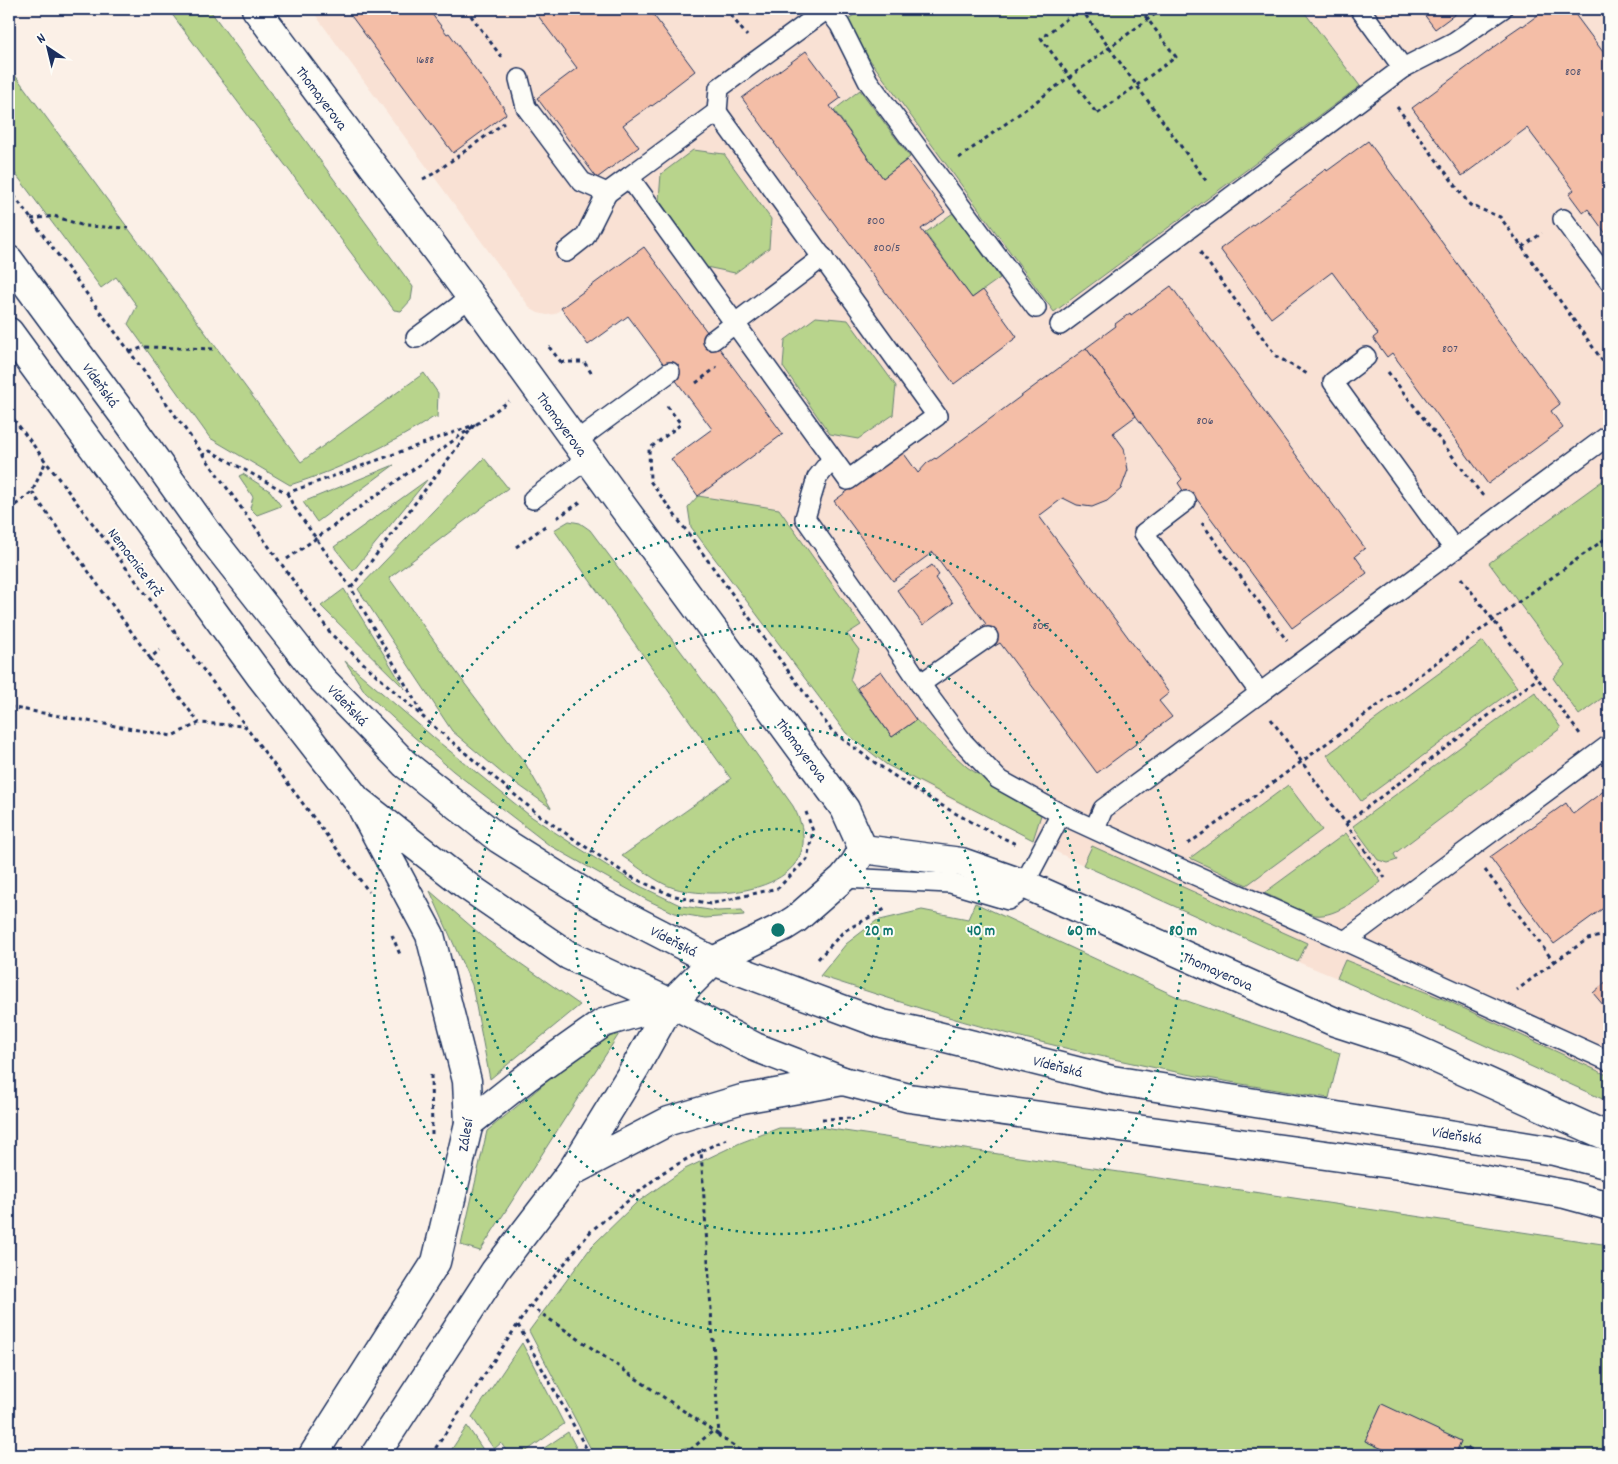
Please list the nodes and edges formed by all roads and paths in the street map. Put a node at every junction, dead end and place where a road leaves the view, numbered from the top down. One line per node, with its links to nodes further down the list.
1 (256, 9): 34 (main road, Thomayerova)
2 (466, 9): 15 (path)
3 (726, 9): 11 (path)
4 (827, 9): 19 (lane); 20 (lane)
5 (1080, 9): 12 (path); 14 (path)
6 (1140, 9): 10 (path)
7 (1162, 9): 10 (path)
8 (1360, 9): 13 (lane)
9 (1502, 9): 13 (lane)
10 (1148, 19): 12 (path); 16 (path)
11 (749, 39)
12 (1109, 47): 14 (path); 16 (path)
13 (1403, 68): 25 (lane)
14 (1070, 76): 16 (path); 20 (path)
15 (519, 79): 18 (lane)
16 (1138, 85): 25 (path)
17 (1396, 105): 29 (path)
18 (526, 107): 22 (path); 24 (lane)
19 (717, 112): 21 (lane); 31 (lane)
20 (936, 175): 35 (lane)
21 (629, 177): 24 (lane); 36 (lane)
22 (422, 180)
23 (9, 189): 26 (path)
24 (607, 193): 30 (lane)
25 (1218, 206): 37 (lane)
26 (31, 219): 28 (path); 42 (path)
27 (1563, 219): 29 (path); 33 (lane)
28 (128, 228)
29 (1522, 247): 46 (path)
30 (566, 252)
31 (823, 256): 36 (lane); 57 (lane)
32 (9, 260): 106 (main road, Vídeňská)
33 (1609, 281)
34 (470, 297): 39 (lane); 55 (main road, Thomayerova)
35 (1036, 308)
36 (735, 324): 40 (lane); 57 (lane)
37 (1060, 325)
38 (9, 332): 87 (main road)
39 (416, 338)
40 (714, 340)
41 (216, 350): 42 (path)
42 (130, 352): 56 (path)
43 (1366, 357): 65 (path); 69 (lane)
44 (561, 362): 48 (path)
45 (718, 366): 49 (path)
46 (1609, 370)
47 (670, 372): 55 (lane)
48 (592, 374)
49 (690, 387)
50 (512, 399): 53 (path)
51 (672, 400): 91 (path)
52 (9, 413): 58 (path, Nemocnice Krč)
53 (474, 426): 60 (path); 67 (path); 72 (path)
54 (1609, 435): 65 (lane)
55 (581, 451): 61 (lane); 93 (main road, Thomayerova)
56 (202, 456): 60 (path); 82 (path)
57 (832, 459): 79 (lane)
58 (46, 461): 59 (path); 84 (path, Nemocnice Krč)
59 (32, 492): 63 (path); 76 (path)
60 (287, 493): 67 (path)
61 (533, 499)
62 (1186, 501): 77 (path); 80 (lane)
63 (9, 510)
64 (584, 510): 68 (path)
65 (1498, 517): 69 (lane)
66 (1609, 536): 73 (path)
67 (316, 539): 70 (path); 72 (path)
68 (516, 547)
69 (1454, 549): 77 (lane)
70 (287, 559)
71 (1459, 575): 73 (path)
72 (351, 588): 82 (path)
73 (1493, 620): 78 (path); 86 (path)
74 (988, 637): 79 (lane)
75 (160, 650): 76 (path)
76 (150, 658): 83 (path)
77 (1302, 662): 80 (lane)
78 (1537, 679): 85 (path); 90 (path)
79 (920, 684): 89 (lane)
80 (1260, 693): 86 (path); 92 (lane)
81 (9, 707): 83 (path)
82 (425, 719): 88 (path)
83 (199, 723): 84 (path)
84 (245, 726): 99 (path, Nemocnice Krč)
85 (1603, 750): 94 (lane)
86 (1302, 763): 90 (path); 95 (path)
87 (357, 800): 108 (main road); 113 (main road, Zálesí)
88 (804, 808)
89 (1061, 814): 92 (lane); 97 (lane)
90 (1346, 823): 98 (path)
91 (974, 825)
92 (1095, 828): 95 (lane)
93 (863, 849): 96 (main road); 97 (main road, Thomayerova)
94 (1468, 849): 98 (lane); 107 (path)
95 (1163, 861): 103 (lane)
96 (843, 878): 97 (lane); 106 (main road)
97 (1024, 884): 115 (main road, Thomayerova)
98 (1400, 899): 103 (lane)
99 (375, 900)
100 (892, 905): 105 (path)
101 (391, 933): 104 (path)
102 (1609, 934): 107 (path)
103 (1345, 940): 109 (lane)
104 (402, 959)
105 (818, 959)
106 (713, 961): 108 (main road); 118 (main road, Vídeňská)
107 (1554, 962): 109 (path)
108 (671, 1003): 112 (main road); 113 (main road); 119 (main road)
109 (1492, 1008): 110 (lane)
110 (1609, 1061)
111 (431, 1066): 116 (path)
112 (843, 1080): 119 (main road); 120 (main road)
113 (469, 1123): 126 (main road, Zálesí)
114 (731, 1137): 117 (path)
115 (1609, 1137)
116 (433, 1142)
117 (701, 1151): 121 (path); 124 (path)
118 (1609, 1165)
119 (571, 1172): 127 (main road)
120 (1609, 1206)
121 (530, 1306): 122 (path); 123 (path)
122 (518, 1325): 128 (path); 129 (path)
123 (712, 1431): 124 (path); 130 (path)
124 (719, 1436): 131 (path)
125 (1468, 1448): 132 (path)
126 (313, 1455)
127 (375, 1455)
128 (431, 1455)
129 (590, 1455)
130 (684, 1455)
131 (745, 1455)
132 (1480, 1455)

